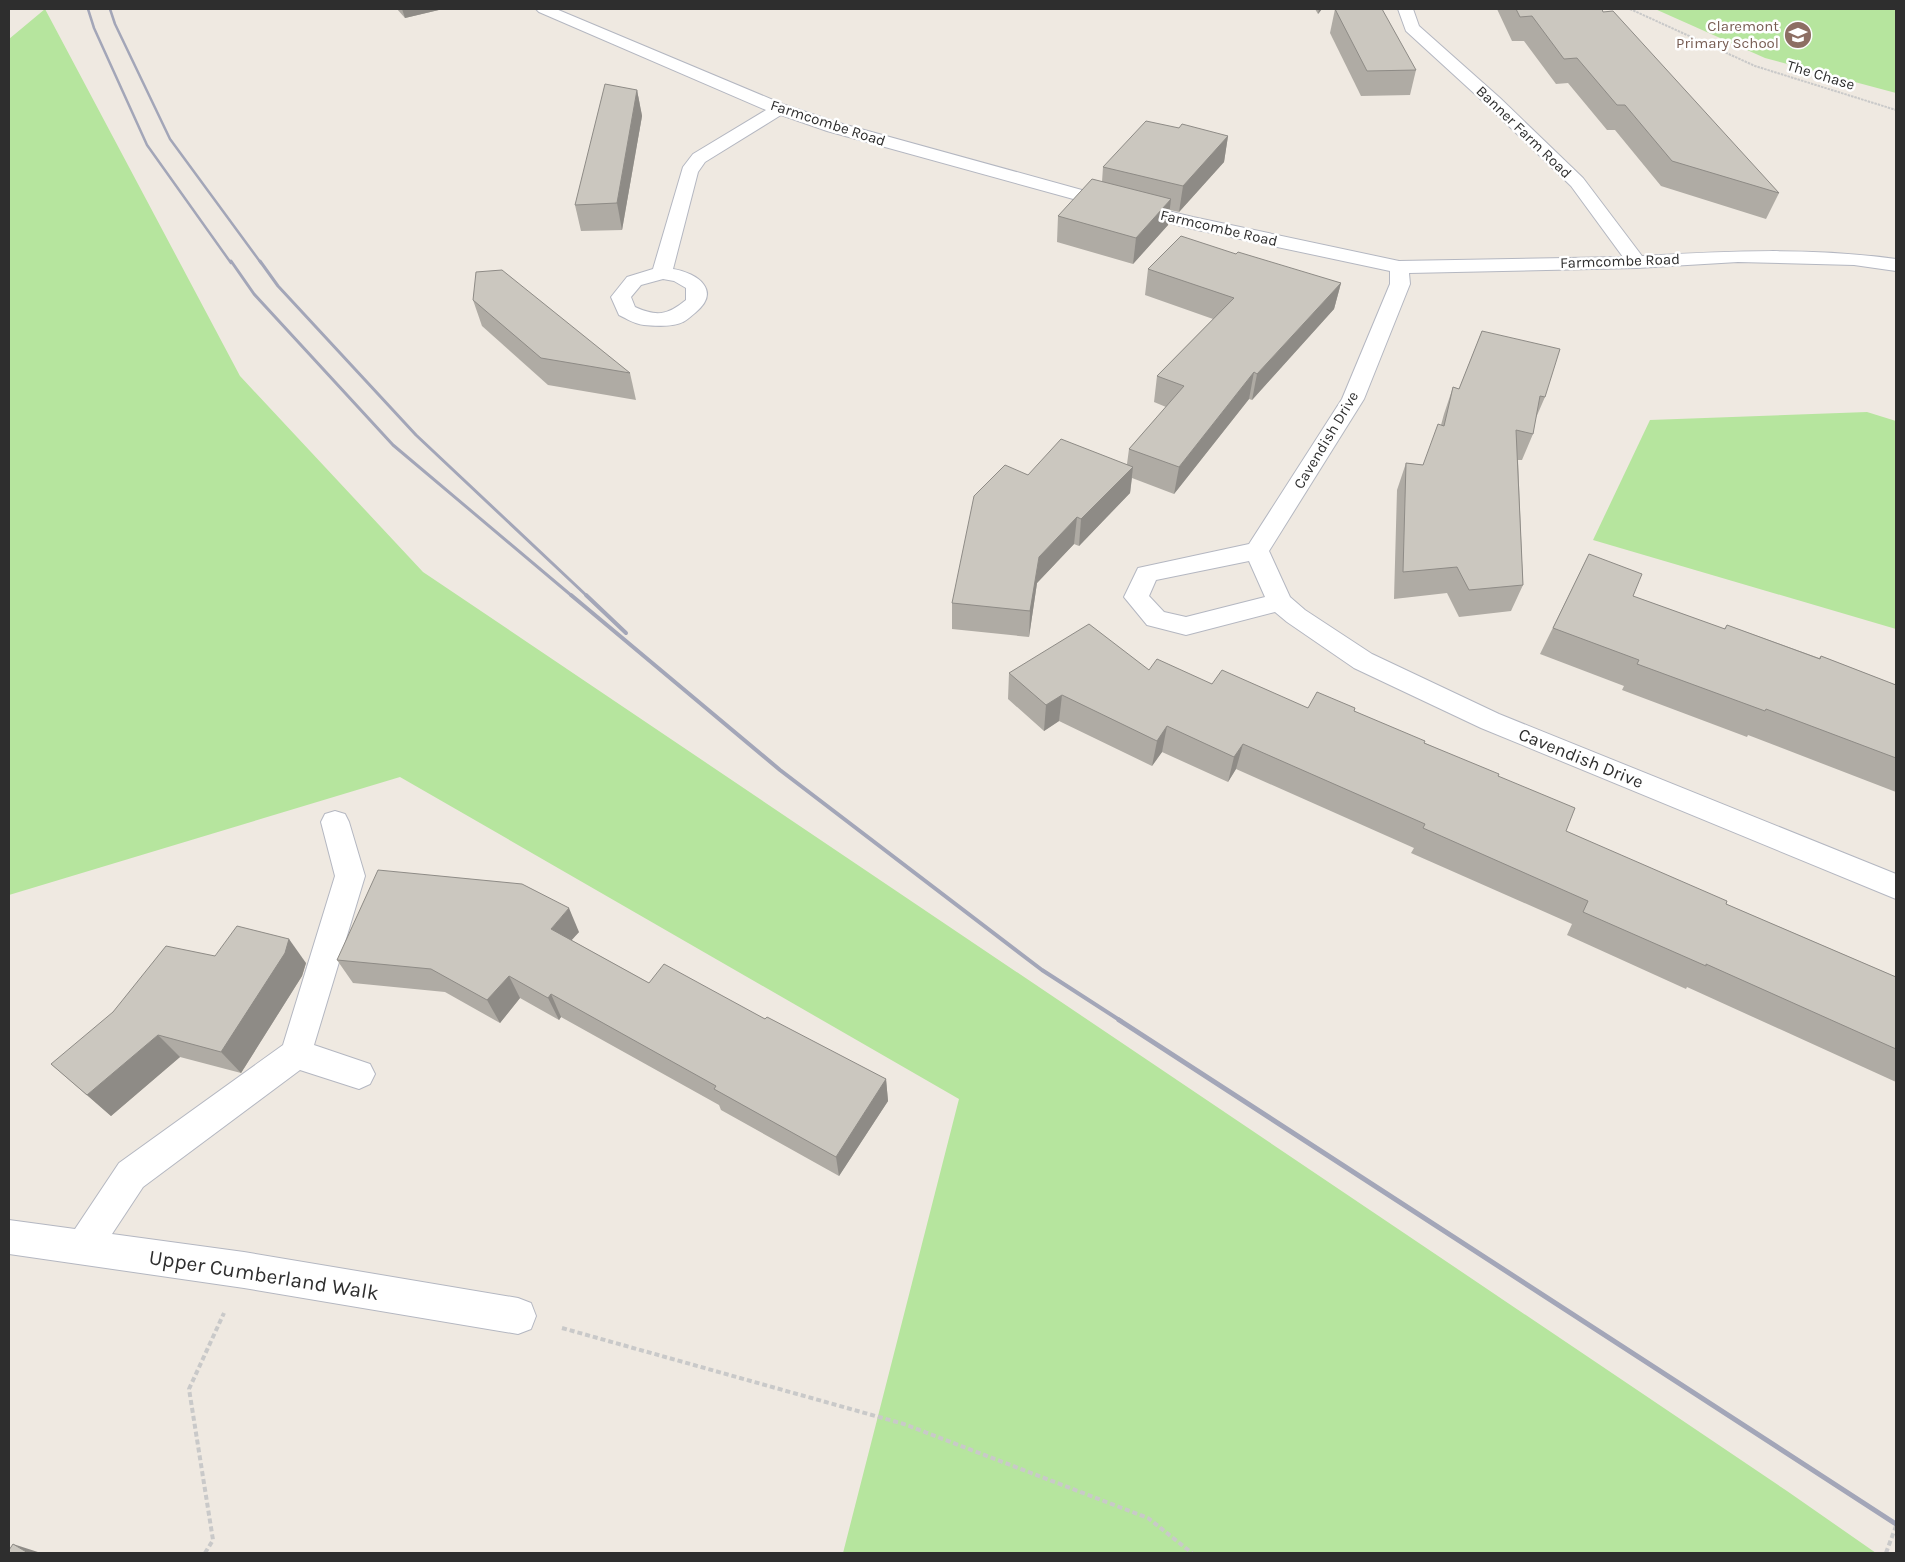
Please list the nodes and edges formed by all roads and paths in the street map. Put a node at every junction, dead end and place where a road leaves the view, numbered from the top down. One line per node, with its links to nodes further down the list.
1 (544, 9): 4 (street, Farmcombe Road)
2 (1406, 9): 6 (street, Banner Farm Road)
3 (1630, 9): 5 (path, The Chase)
4 (779, 109): 8 (street, Farmcombe Road); 9 (street)
5 (1896, 110)
6 (1637, 262): 7 (street, Farmcombe Road); 8 (street, Farmcombe Road)
7 (1896, 265)
8 (1399, 267): 10 (street, Cavendish Drive)
9 (662, 273)
10 (1257, 551): 11 (street, Cavendish Drive); 11 (street)
11 (1280, 602): 13 (street, Cavendish Drive)
12 (335, 822): 14 (street)
13 (1896, 887)
14 (296, 1054): 15 (street); 17 (street)
15 (359, 1074)
16 (9, 1236): 17 (street, Upper Cumberland Walk)
17 (83, 1247): 18 (street, Upper Cumberland Walk)
18 (244, 1270): 19 (street, Upper Cumberland Walk); 21 (path)
19 (518, 1316): 22 (path)
20 (1896, 1526): 23 (path)
21 (205, 1553)
22 (1192, 1553)
23 (1886, 1553)

